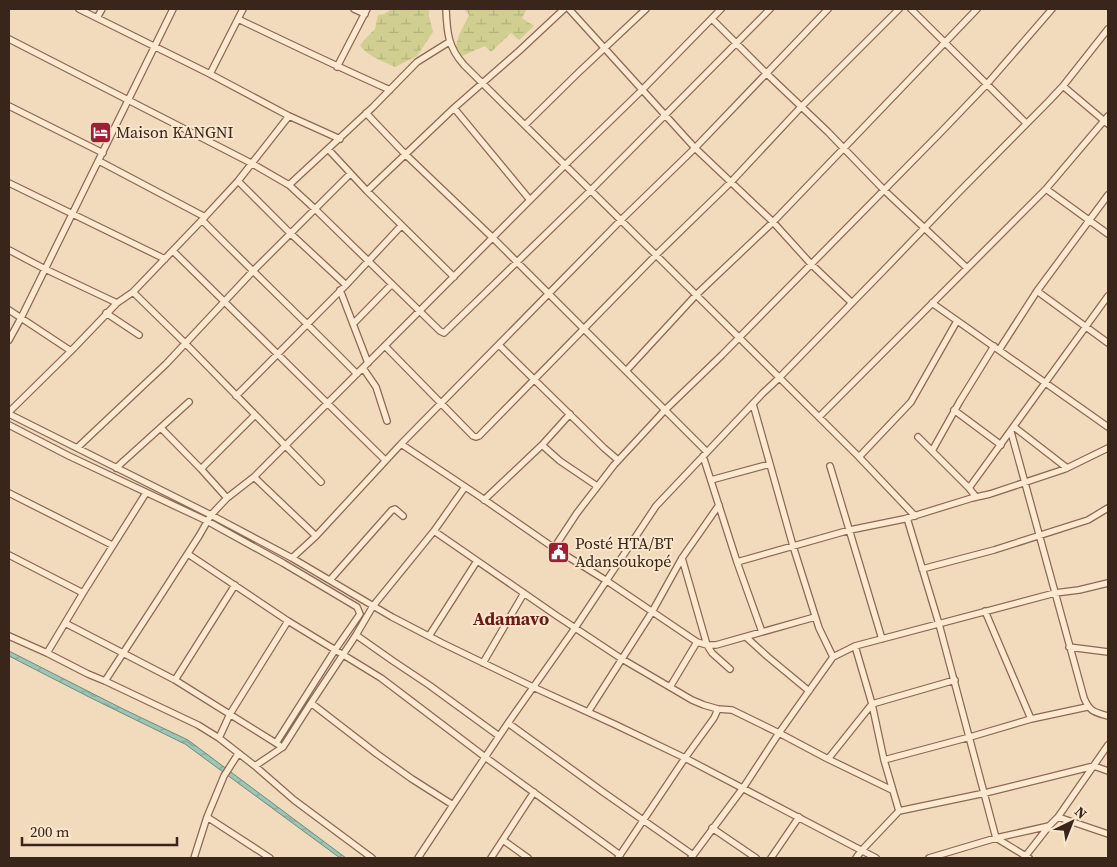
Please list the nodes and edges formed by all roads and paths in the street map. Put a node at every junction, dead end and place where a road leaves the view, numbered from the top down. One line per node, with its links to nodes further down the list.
1 (79, 9): 18 (street)
2 (102, 9): 18 (street)
3 (173, 9): 26 (street)
4 (243, 9): 19 (street)
5 (354, 9): 17 (street)
6 (446, 9): 23 (street)
7 (564, 9): 31 (street)
8 (569, 9): 27 (street)
9 (646, 9): 27 (street)
10 (721, 9): 20 (street)
11 (770, 9): 25 (street)
12 (828, 9): 29 (street)
13 (899, 9): 38 (street)
14 (911, 9): 24 (street)
15 (977, 9): 24 (street)
16 (1052, 9): 32 (street)
17 (366, 11): 28 (street)
18 (98, 18): 26 (street)
19 (238, 19): 28 (street); 30 (street)
20 (712, 19): 25 (street); 35 (street)
21 (1108, 29): 33 (street)
22 (9, 39): 36 (street)
23 (449, 42): 31 (street); 34 (street)
24 (945, 43): 32 (street); 48 (street)
25 (736, 44): 29 (street); 41 (street)
26 (154, 47): 30 (street); 36 (street)
27 (604, 48): 35 (street); 45 (street)
28 (337, 67): 34 (street)
29 (766, 73): 38 (street); 47 (street)
30 (210, 74): 42 (street)
31 (482, 82): 39 (street); 45 (street)
32 (987, 84): 44 (street); 62 (street)
33 (1063, 86): 43 (street); 44 (street)
34 (390, 90): 40 (street)
35 (642, 90): 41 (street); 54 (street)
36 (129, 100): 50 (street); 53 (street)
37 (9, 106): 50 (street)
38 (801, 107): 48 (street); 58 (street)
39 (454, 108): 51 (street); 65 (street)
40 (366, 113): 46 (street); 51 (street)
41 (665, 115): 47 (street); 61 (street)
42 (289, 116): 46 (street); 53 (street)
43 (1107, 120): 60 (street)
44 (1026, 123): 73 (street)
45 (525, 125): 54 (street)
46 (340, 139): 49 (street)
47 (695, 148): 58 (street); 69 (street)
48 (844, 148): 62 (street); 71 (street)
49 (328, 150): 55 (street); 59 (street)
50 (103, 152): 52 (street)
51 (405, 154): 63 (street); 76 (street)
52 (98, 161): 67 (street); 68 (street)
53 (251, 164): 56 (street); 59 (street)
54 (566, 164): 61 (street); 65 (street)
55 (350, 174): 63 (street); 66 (street)
56 (238, 181): 68 (street); 74 (street)
57 (9, 182): 67 (street)
58 (730, 182): 71 (street); 79 (street)
59 (289, 185): 66 (street)
60 (1046, 189): 70 (street); 84 (street)
61 (591, 190): 69 (street); 82 (street)
62 (884, 190): 73 (street); 83 (street)
63 (368, 191): 72 (street)
64 (1108, 195): 70 (street)
65 (530, 200): 76 (street)
66 (315, 209): 74 (street); 81 (street)
67 (73, 213): 80 (street); 85 (street)
68 (204, 219): 78 (street); 86 (street)
69 (621, 220): 79 (street); 93 (street)
70 (1090, 220): 75 (street); 91 (street)
71 (773, 222): 83 (street); 94 (street)
72 (402, 226): 81 (street); 87 (street)
73 (924, 228): 84 (street); 98 (street)
74 (290, 233): 86 (street); 89 (street)
75 (1108, 234)
76 (493, 238): 82 (street); 87 (street)
77 (9, 250): 85 (street)
78 (173, 250): 80 (street); 96 (street)
79 (656, 255): 94 (street); 108 (street)
80 (165, 259): 92 (street)
81 (368, 260): 88 (street); 89 (street)
82 (516, 262): 93 (street); 101 (street)
83 (811, 264): 98 (street); 110 (street)
84 (967, 268): 99 (street)
85 (46, 269): 97 (street); 103 (street)
86 (253, 272): 96 (street); 105 (street)
87 (454, 277): 101 (street)
88 (392, 284): 101 (street); 106 (street)
89 (346, 285): 90 (street)
90 (340, 290): 105 (street); 106 (street)
91 (1037, 291): 107 (street); 116 (street)
92 (133, 292): 97 (street); 112 (street)
93 (549, 294): 108 (street); 114 (street)
94 (696, 295): 110 (street); 121 (street)
95 (1108, 296): 107 (street)
96 (225, 301): 112 (street); 118 (street)
97 (117, 303): 102 (street)
98 (852, 303): 123 (street)
99 (932, 303): 104 (street); 136 (street)
100 (9, 310): 103 (street)
101 (419, 312): 115 (street)
102 (106, 313): 109 (street); 117 (street)
103 (21, 318): 111 (street); 117 (street)
104 (957, 321): 116 (street); 151 (street)
105 (307, 324): 118 (street); 122 (street)
106 (353, 324): 119 (street)
107 (1086, 327): 113 (street); 125 (street)
108 (583, 329): 121 (street); 124 (street)
109 (139, 335)
110 (739, 338): 123 (street); 131 (street)
111 (9, 340)
112 (185, 343): 126 (street); 147 (street)
113 (1108, 343)
114 (499, 345): 124 (street); 129 (street)
115 (385, 346): 119 (street); 129 (street)
116 (997, 348): 125 (street); 132 (street)
117 (71, 351): 133 (street)
118 (278, 353): 126 (street); 128 (street)
119 (368, 363): 120 (street)
120 (363, 368): 122 (street); 137 (street)
121 (626, 371): 131 (street)
122 (357, 374): 128 (street)
123 (779, 378): 130 (street); 136 (street)
124 (534, 380): 129 (street); 134 (street)
125 (1046, 382): 139 (street); 141 (street)
126 (236, 396): 135 (street)
127 (189, 402): 140 (street)
128 (328, 403): 146 (street); 152 (street)
129 (441, 404): 143 (street)
130 (752, 404): 150 (street); 154 (street)
131 (665, 410): 150 (street); 153 (street)
132 (954, 410): 145 (street); 149 (street)
133 (9, 413): 147 (street)
134 (570, 414): 144 (street); 153 (street)
135 (255, 415): 146 (street); 158 (street)
136 (819, 417): 151 (street)
137 (387, 421)
138 (9, 425): 167 (street)
139 (1108, 427)
140 (161, 428): 156 (street); 158 (street)
141 (1012, 429): 145 (street); 157 (street); 162 (street)
142 (918, 437): 149 (street)
143 (401, 444): 152 (street); 163 (street)
144 (542, 445): 164 (street); 170 (street)
145 (1001, 445): 165 (street)
146 (285, 446): 159 (street); 161 (street)
147 (77, 448): 156 (street)
148 (1108, 448): 157 (street)
149 (932, 451): 165 (street)
150 (705, 454): 160 (street); 192 (street)
151 (859, 457): 174 (street)
152 (385, 460): 180 (street)
153 (618, 460): 164 (street)
154 (770, 464): 160 (street); 182 (street)
155 (830, 466): 177 (street)
156 (116, 468): 175 (street)
157 (1067, 468): 162 (street)
158 (202, 469): 168 (street)
159 (254, 477): 168 (street); 180 (street)
160 (711, 480): 171 (street)
161 (321, 482)
162 (1024, 482): 169 (street); 179 (street)
163 (465, 486): 170 (street); 178 (street)
164 (597, 486): 183 (street)
165 (969, 488): 169 (street)
166 (9, 493): 181 (street)
167 (146, 493): 175 (street); 181 (street)
168 (228, 498): 175 (street)
169 (976, 498): 174 (street)
170 (484, 500): 183 (street)
171 (718, 505): 187 (street); 189 (street)
172 (1108, 508): 179 (street)
173 (403, 516): 191 (street)
174 (915, 516): 176 (street)
175 (209, 518): 184 (street); 186 (street); 216 (street)
176 (906, 518): 177 (street); 190 (street)
177 (850, 530): 182 (street); 211 (street)
178 (434, 531): 188 (street); 198 (street)
179 (1039, 535): 190 (street); 197 (street)
180 (316, 536): 186 (street)
181 (112, 545): 195 (street)
182 (793, 546): 189 (street); 201 (street)
183 (554, 548): 192 (street)
184 (188, 554): 194 (street); 217 (street)
185 (9, 555): 195 (street)
186 (292, 558): 191 (street)
187 (682, 558): 200 (street); 213 (street)
188 (477, 561): 196 (street); 209 (street)
189 (737, 562): 206 (street)
190 (922, 569): 204 (street)
191 (330, 580): 198 (street)
192 (607, 581): 200 (street); 205 (street)
193 (1108, 583): 197 (street)
194 (235, 585): 202 (street); 226 (street)
195 (83, 593): 203 (street)
196 (524, 593): 205 (street); 223 (street)
197 (1055, 593): 199 (street); 215 (street)
198 (373, 606): 207 (street); 209 (street)
199 (986, 611): 204 (street); 238 (street)
200 (652, 612): 212 (street); 222 (street)
201 (815, 617): 206 (street); 221 (street)
202 (288, 621): 216 (street); 236 (street)
203 (65, 623): 217 (street); 219 (street)
204 (939, 624): 211 (street); 227 (street)
205 (575, 628): 222 (street); 228 (street)
206 (762, 632): 210 (street)
207 (356, 635): 220 (street); 241 (street)
208 (9, 636): 219 (street)
209 (430, 636): 223 (street)
210 (746, 636): 213 (street); 230 (street)
211 (882, 638): 214 (street)
212 (697, 642): 213 (street); 229 (street)
213 (707, 645): 224 (street)
214 (855, 646): 221 (street); 232 (street)
215 (1070, 647): 218 (street); 233 (street)
216 (335, 650): 220 (street); 244 (street)
217 (123, 652): 225 (street); 226 (street)
218 (1108, 652)
219 (47, 653): 225 (street)
220 (342, 654): 231 (street); 248 (street)
221 (833, 657): 230 (street)
222 (622, 659): 229 (street); 235 (street)
223 (482, 662): 228 (street)
224 (730, 669)
225 (105, 680): 243 (street)
226 (175, 680): 236 (street)
227 (954, 680): 232 (street); 242 (street)
228 (533, 687): 235 (street); 239 (street)
229 (670, 687): 234 (street)
230 (808, 691): 240 (street)
231 (311, 702): 246 (street); 259 (street)
232 (872, 704): 250 (street); 251 (street)
233 (1088, 707): 237 (street); 238 (street)
234 (718, 709): 240 (street); 249 (street)
235 (588, 712): 249 (street)
236 (230, 714): 243 (street); 244 (street)
237 (1108, 716)
238 (1031, 719): 242 (street)
239 (508, 723): 241 (street); 264 (street)
240 (779, 733): 250 (street); 255 (street)
241 (499, 736): 248 (street)
242 (970, 737): 251 (street); 258 (street)
243 (219, 738): 247 (street)
244 (276, 743): 246 (street)
245 (1108, 746): 253 (street)
246 (283, 747): 252 (street)
247 (238, 754): 252 (street); 261 (street)
248 (485, 757): 257 (street); 259 (street)
249 (685, 758): 255 (street); 264 (street)
250 (828, 759): 256 (street)
251 (884, 760): 256 (street)
252 (254, 766): 273 (street)
253 (1094, 766): 254 (street); 258 (street); 263 (street)
254 (1108, 771)
255 (743, 788): 262 (street); 266 (street)
256 (892, 790): 260 (street)
257 (534, 792): 269 (street); 272 (street)
258 (985, 793): 260 (street); 268 (street)
259 (453, 804): 277 (street)
260 (899, 811): 270 (street)
261 (207, 817): 271 (street); 275 (street)
262 (799, 817): 270 (street); 281 (street)
263 (1058, 817): 265 (street); 267 (street)
264 (644, 821): 272 (street); 274 (street)
265 (1049, 826): 268 (street); 285 (street)
266 (712, 828): 274 (street); 280 (street)
267 (1108, 834)
268 (996, 838): 284 (street); 285 (street)
269 (504, 840): 278 (street); 279 (street)
270 (862, 850): 282 (street); 283 (street)
271 (263, 856): 276 (street)
272 (619, 856)
273 (367, 857)
274 (692, 857)
275 (194, 858)
276 (270, 858)
277 (418, 858)
278 (491, 858)
279 (528, 858)
280 (756, 858)
281 (771, 858)
282 (856, 858)
283 (876, 858)
284 (929, 858)
285 (1026, 858)

